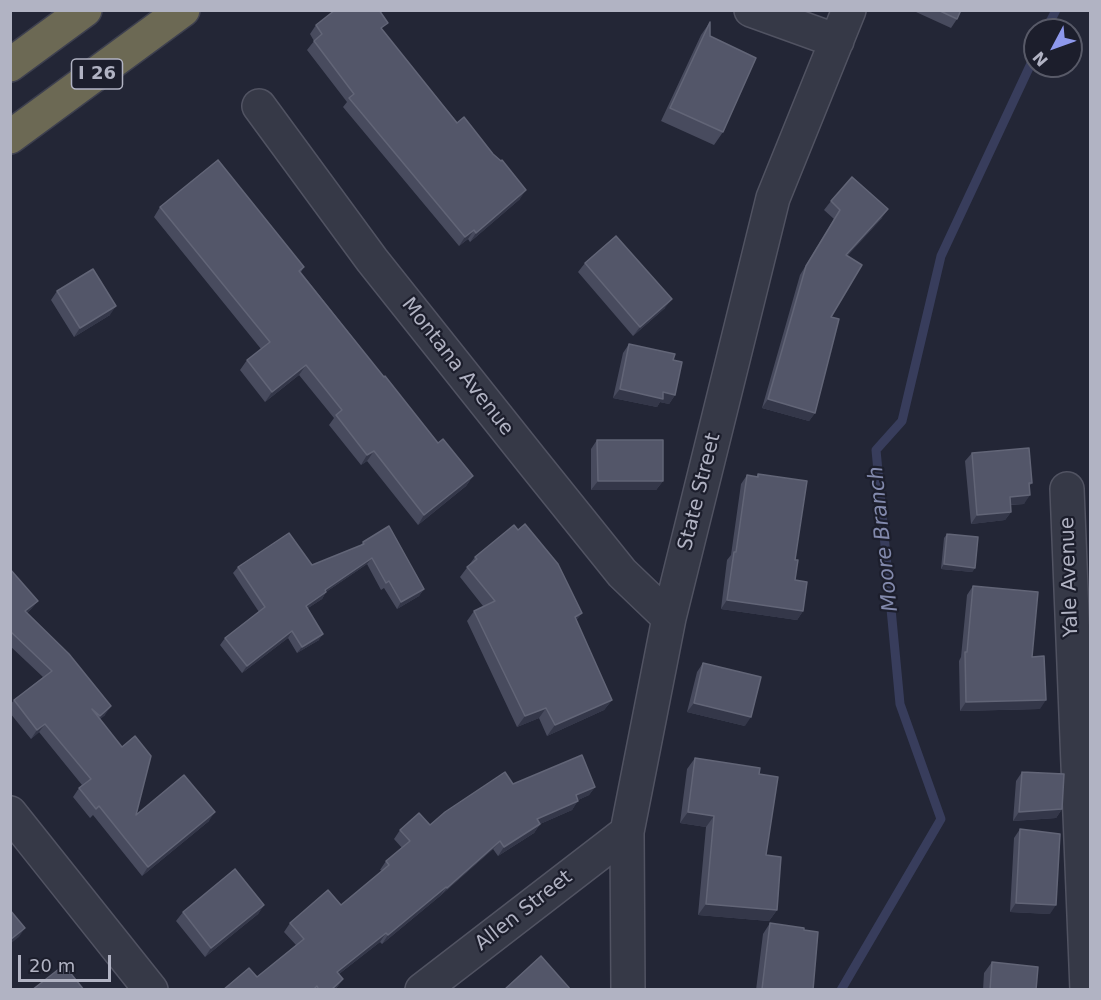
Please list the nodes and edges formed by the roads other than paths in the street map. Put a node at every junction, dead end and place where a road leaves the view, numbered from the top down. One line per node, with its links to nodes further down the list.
1 (85, 10): 6 (highway)
2 (183, 10): 8 (highway, I 26)
3 (751, 10): 5 (street)
4 (849, 10): 5 (street, State Street)
5 (837, 42): 10 (street, State Street)
6 (10, 65)
7 (259, 106): 10 (street, Montana Avenue)
8 (10, 137)
9 (1067, 489): 16 (street, Yale Avenue)
10 (669, 618): 12 (street, State Street)
11 (14, 825): 13 (street)
12 (627, 832): 14 (street, Allen Street); 15 (street, State Street)
13 (151, 990)
14 (422, 990)
15 (628, 990)
16 (1087, 990)

